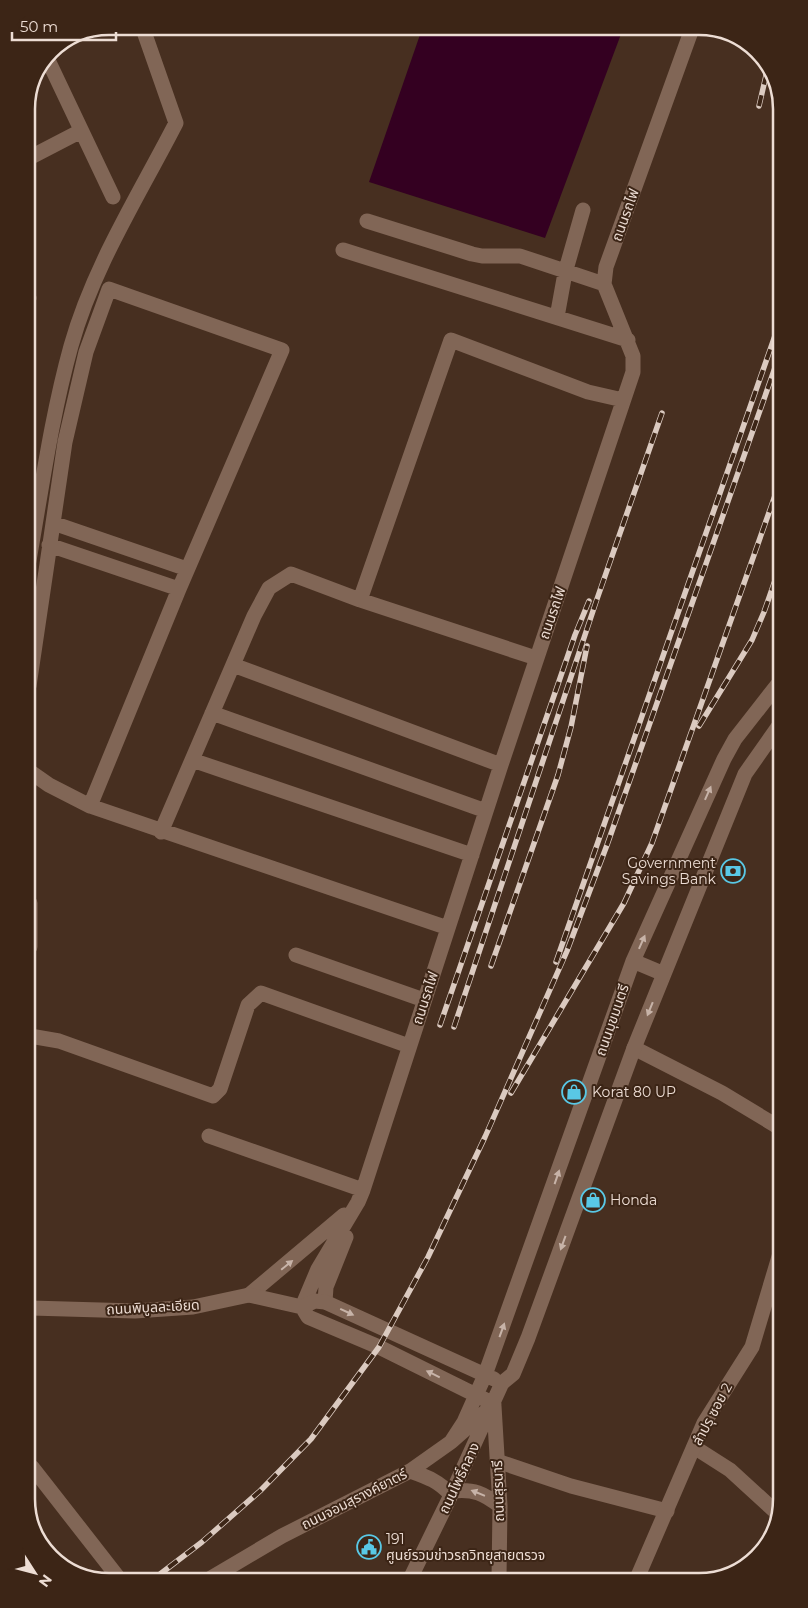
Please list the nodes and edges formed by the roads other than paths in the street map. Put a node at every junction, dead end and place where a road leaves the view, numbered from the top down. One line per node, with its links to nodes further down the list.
1 (145, 35): 16 (street)
2 (690, 35): 11 (street, ถนนรถไฟ)
3 (50, 64): 4 (street)
4 (81, 131): 5 (street); 6 (street)
5 (35, 155)
6 (113, 197)
7 (583, 210): 10 (street)
8 (367, 221): 10 (street)
9 (343, 250): 12 (street)
10 (565, 273): 11 (street); 12 (street)
11 (604, 284): 13 (street, ถนนรถไฟ)
12 (557, 317): 13 (street)
13 (628, 340): 14 (street, ถนนรถไฟ)
14 (624, 400): 20 (street); 22 (street, ถนนรถไฟ)
15 (53, 523): 17 (street); 18 (street); 18 (street)
16 (35, 527)
17 (49, 545): 19 (street); 21 (street)
18 (187, 569): 19 (street)
19 (178, 589): 30 (street)
20 (360, 600): 22 (street); 23 (street)
21 (35, 644)
22 (536, 658): 28 (street, ถนนรถไฟ)
23 (233, 665): 25 (street); 28 (street)
24 (773, 690): 36 (street, ถนนมุขมนตรี, one-way to 24)
25 (212, 713): 27 (street); 31 (street)
26 (773, 734): 37 (street)
27 (192, 760): 32 (street); 33 (street)
28 (501, 765): 31 (street, ถนนรถไฟ)
29 (35, 775): 30 (street)
30 (90, 806): 32 (street)
31 (486, 811): 33 (street, ถนนรถไฟ)
32 (161, 832): 34 (street)
33 (472, 856): 34 (street, ถนนรถไฟ)
34 (448, 928): 38 (street, ถนนรถไฟ)
35 (296, 955): 38 (street)
36 (633, 961): 37 (street); 50 (street, ถนนมุขมนตรี, one-way to 36)
37 (664, 974): 41 (street, one-way to 41)
38 (424, 1000): 40 (street, ถนนรถไฟ)
39 (35, 1037): 40 (street)
40 (409, 1046): 44 (street, ถนนรถไฟ)
41 (634, 1048): 42 (street); 51 (street, one-way to 51)
42 (773, 1124)
43 (209, 1136): 44 (street)
44 (361, 1196): 46 (street, one-way to 44); 47 (street, ถนนรถไฟ); 49 (street, ถนนรถไฟ)
45 (773, 1277): 55 (street, ลำปรุ ซอย 2)
46 (249, 1295): 48 (street, ถนนพิบูลละเอียด); 49 (street, ถนนพิบูลละเอียด)
47 (325, 1302): 49 (street, ถนนพิบูลละเอียด); 50 (street, one-way to 50)
48 (35, 1308)
49 (302, 1308): 52 (street, ถนนพิบูลละเอียด, one-way to 49)
50 (485, 1376): 51 (street); 52 (street, ถนนมุขมนตรี)
51 (502, 1382): 53 (street, ถนนโพธิ์กลาง)
52 (476, 1395): 53 (street, ถนนพิบูลละเอียด); 54 (street, ถนนมุขมนตรี)
53 (494, 1404): 54 (street, ถนนจอมสุรางค์ยาตร์); 56 (street, ถนนสุรนารี); 59 (street, ถนนโพธิ์กลาง)
54 (451, 1442): 58 (street, ถนนจอมสุรางค์ยาตร์)
55 (694, 1447): 61 (street); 62 (street, ลำปรุ ซอย 2)
56 (497, 1460): 60 (street, ถนนสุรนารี); 62 (street)
57 (35, 1471): 63 (street)
58 (410, 1471): 59 (street); 64 (street, ถนนจอมสุรางค์ยาตร์)
59 (452, 1493): 60 (street, one-way to 59); 65 (street, ถนนโพธิ์กลาง)
60 (500, 1506): 66 (street, ถนนสุรนารี)
61 (772, 1508)
62 (667, 1511): 67 (street, ลำปรุ ซอย 2)
63 (115, 1573)
64 (220, 1573)
65 (413, 1573)
66 (499, 1573)
67 (639, 1573)

